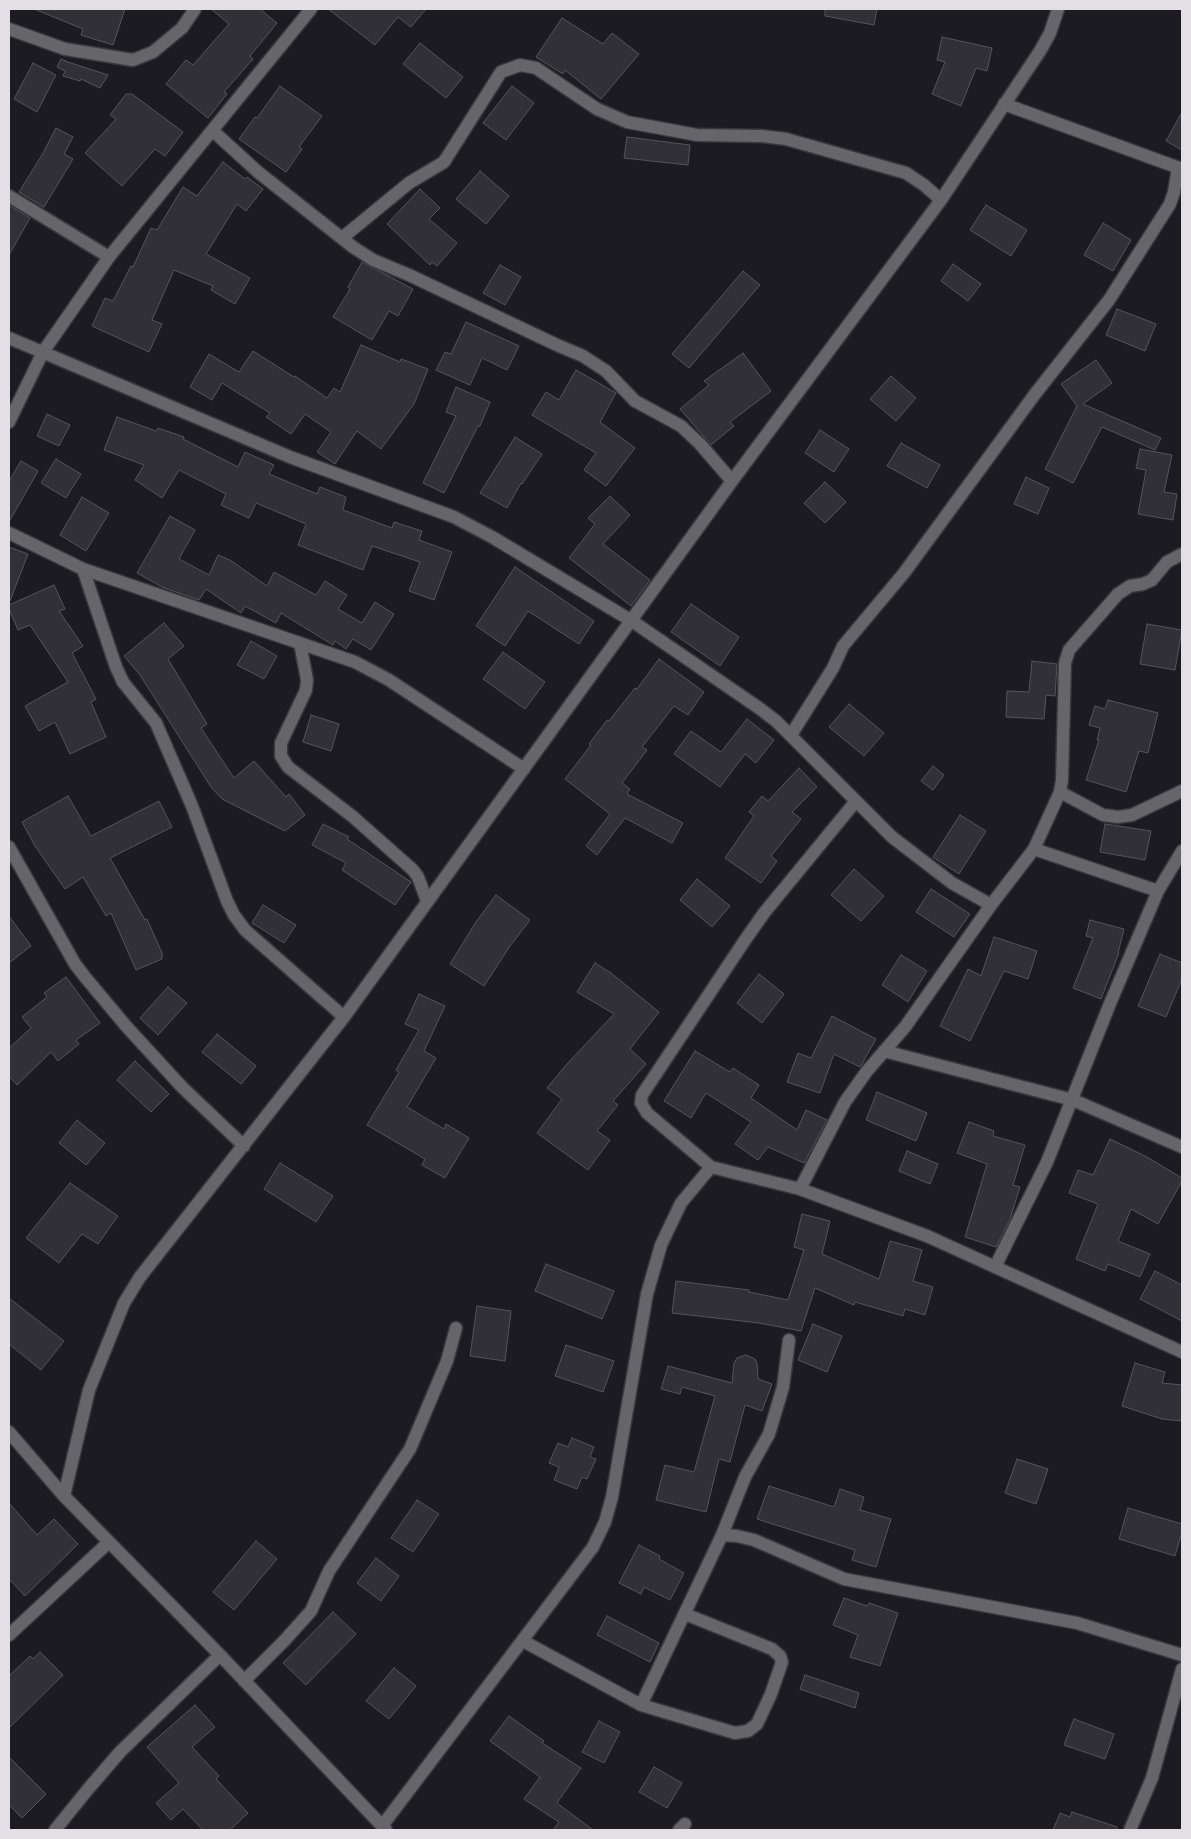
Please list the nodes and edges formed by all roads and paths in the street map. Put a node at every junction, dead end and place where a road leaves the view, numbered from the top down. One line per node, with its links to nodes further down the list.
1 (195, 9): 4 (street)
2 (312, 9): 6 (street)
3 (1058, 9): 5 (street)
4 (9, 29)
5 (1004, 104): 7 (street); 9 (street)
6 (213, 132): 10 (street); 11 (street)
7 (1180, 169): 21 (street)
8 (9, 196): 11 (street)
9 (942, 200): 10 (street); 15 (street)
10 (342, 238): 15 (street)
11 (109, 257): 13 (street)
12 (9, 338): 13 (street)
13 (42, 352): 14 (street); 19 (street)
14 (9, 422)
15 (732, 481): 19 (street)
16 (9, 533): 18 (street)
17 (1182, 554): 24 (street)
18 (82, 569): 20 (street); 32 (street)
19 (632, 621): 21 (street); 22 (street)
20 (300, 643): 22 (street); 30 (street)
21 (791, 735): 25 (street)
22 (524, 769): 30 (street)
23 (1182, 791): 24 (street)
24 (1060, 792): 27 (street)
25 (856, 801): 31 (street); 37 (street)
26 (9, 847): 35 (street)
27 (1034, 849): 29 (street); 31 (street)
28 (1182, 851): 29 (street)
29 (1158, 891): 34 (street)
30 (427, 901): 32 (street)
31 (991, 905): 33 (street)
32 (344, 1016): 35 (street)
33 (884, 1051): 34 (street); 38 (street)
34 (1073, 1100): 36 (street); 39 (street)
35 (244, 1146): 44 (street)
36 (1182, 1147)
37 (711, 1166): 38 (street); 49 (street)
38 (800, 1189): 39 (street)
39 (995, 1267): 42 (street)
40 (456, 1328): 53 (street)
41 (789, 1340): 45 (street)
42 (1182, 1352)
43 (9, 1432): 44 (street)
44 (64, 1496): 46 (street)
45 (722, 1535): 47 (street); 51 (street)
46 (109, 1542): 48 (street); 50 (street)
47 (685, 1614): 55 (street); 55 (street)
48 (9, 1635)
49 (522, 1640): 55 (street); 56 (street)
50 (220, 1654): 53 (street); 57 (street)
51 (1182, 1655)
52 (1182, 1669): 54 (street)
53 (244, 1680): 56 (street)
54 (1178, 1704): 58 (street)
55 (641, 1705)
56 (384, 1828)
57 (55, 1830)
58 (1130, 1830)

